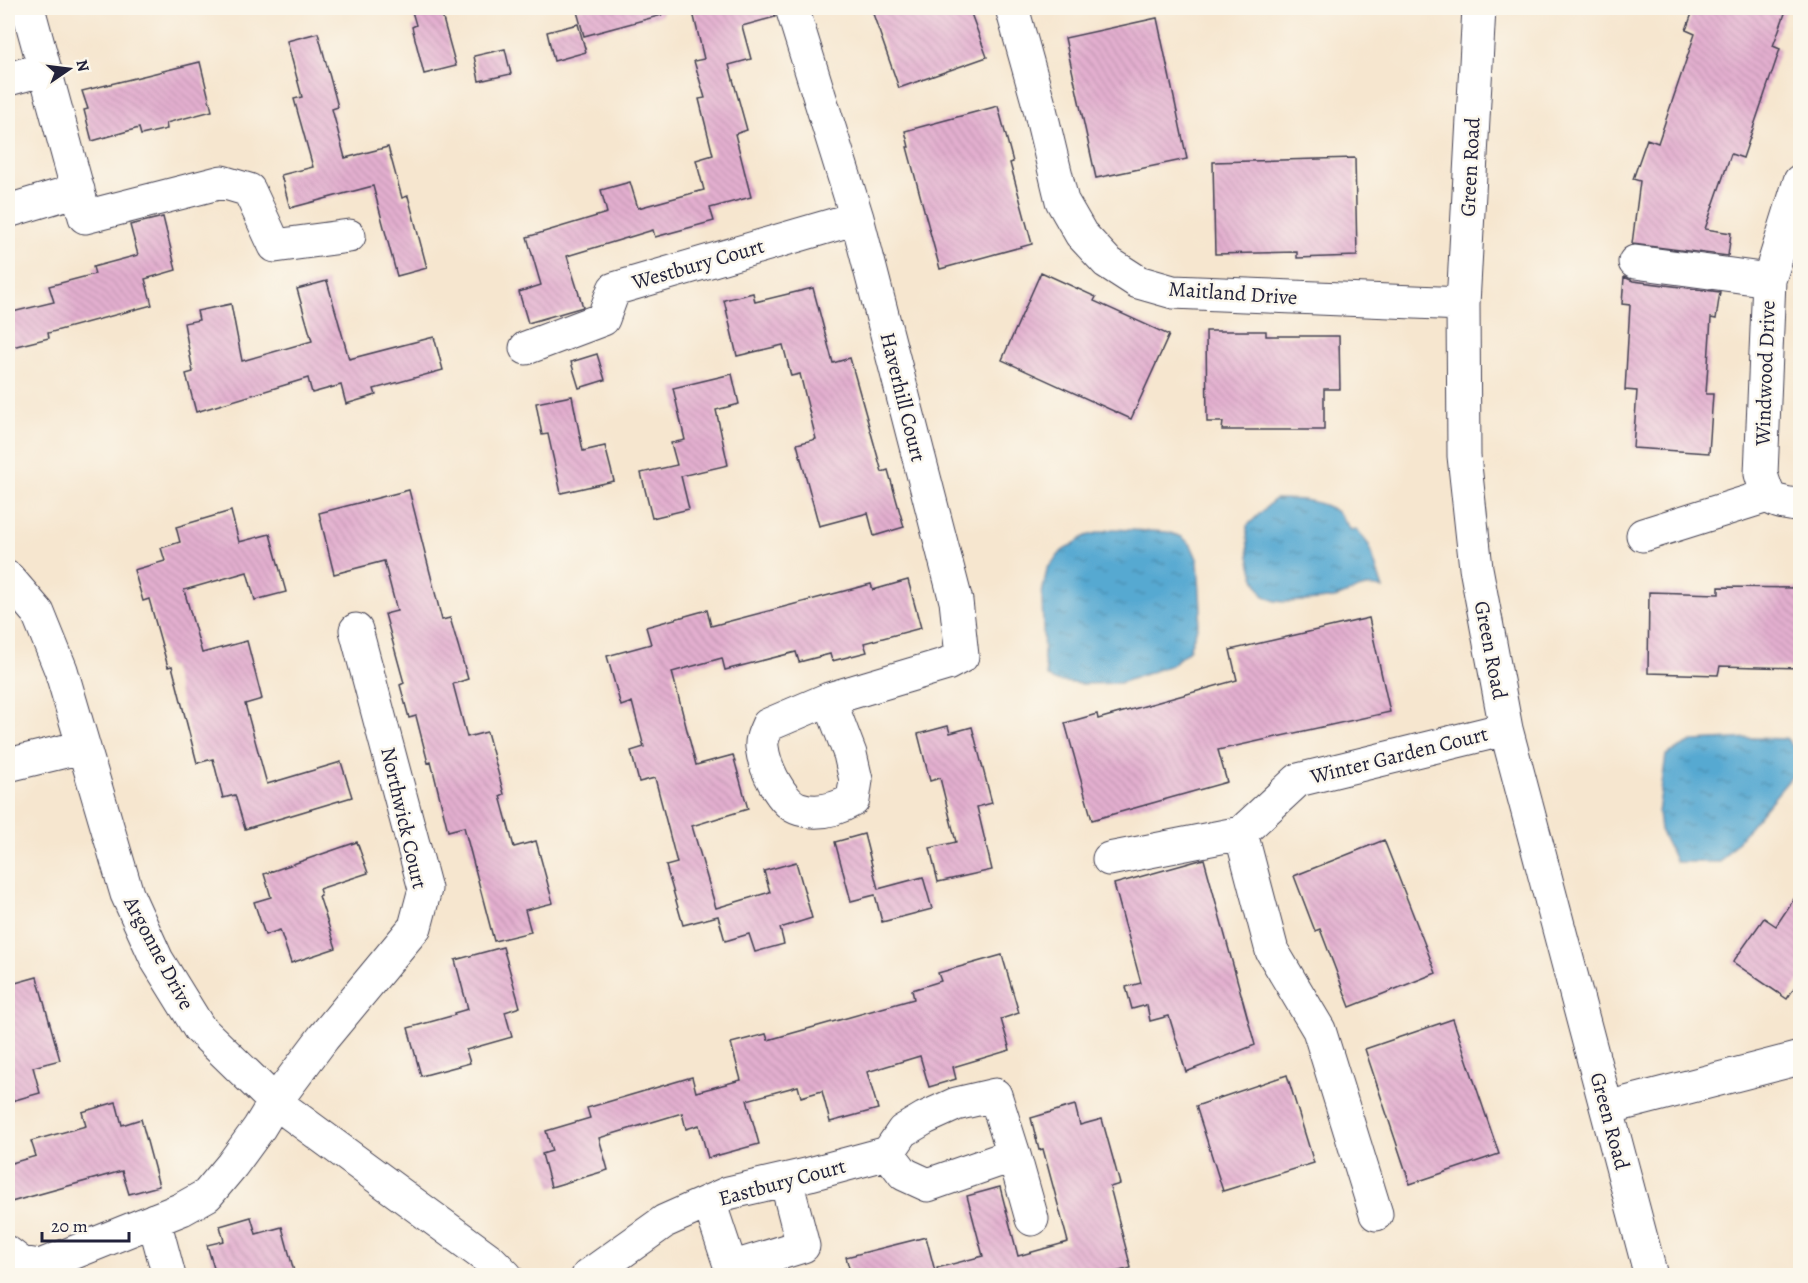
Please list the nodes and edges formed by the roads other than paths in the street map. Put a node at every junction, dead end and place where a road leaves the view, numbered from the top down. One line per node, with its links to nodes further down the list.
1 (28, 8): 5 (street)
2 (792, 8): 10 (street, Haverhill Court)
3 (1012, 8): 15 (street, Maitland Drive)
4 (1479, 8): 15 (street, Green Road)
5 (45, 69): 6 (street); 8 (street)
6 (8, 79)
7 (1800, 181): 11 (street, Windwood Drive)
8 (78, 190): 9 (street); 12 (street)
9 (8, 211)
10 (857, 218): 16 (street, Westbury Court); 22 (street, Haverhill Court)
11 (1795, 218): 14 (street, Windwood Drive)
12 (349, 236)
13 (1635, 262): 14 (street)
14 (1769, 280): 17 (street, Windwood Drive)
15 (1463, 304): 23 (street, Green Road)
16 (526, 348)
17 (1767, 496): 18 (street); 19 (street)
18 (1800, 506)
19 (1643, 535)
20 (8, 578): 24 (street, Argonne Drive)
21 (356, 630): 29 (street, Northwick Court)
22 (829, 699)
23 (1506, 729): 26 (street, Winter Garden Court); 30 (street, Green Road)
24 (82, 747): 25 (street); 29 (street, Argonne Drive)
25 (8, 765)
26 (1240, 833): 27 (street); 35 (street)
27 (1109, 859)
28 (1800, 1061): 30 (street)
29 (275, 1102): 37 (street, Northwick Court); 40 (street, Argonne Drive)
30 (1607, 1108): 42 (street, Green Road)
31 (888, 1153): 32 (street); 32 (street); 33 (street, Eastbury Court)
32 (1014, 1155): 36 (street)
33 (786, 1180): 34 (street, Eastbury Court); 34 (street)
34 (709, 1202): 41 (street, Eastbury Court)
35 (1376, 1214)
36 (1032, 1219)
37 (154, 1220): 38 (street, Northwick Court); 39 (street)
38 (8, 1253)
39 (169, 1275)
40 (506, 1275)
41 (588, 1275)
42 (1651, 1275)

